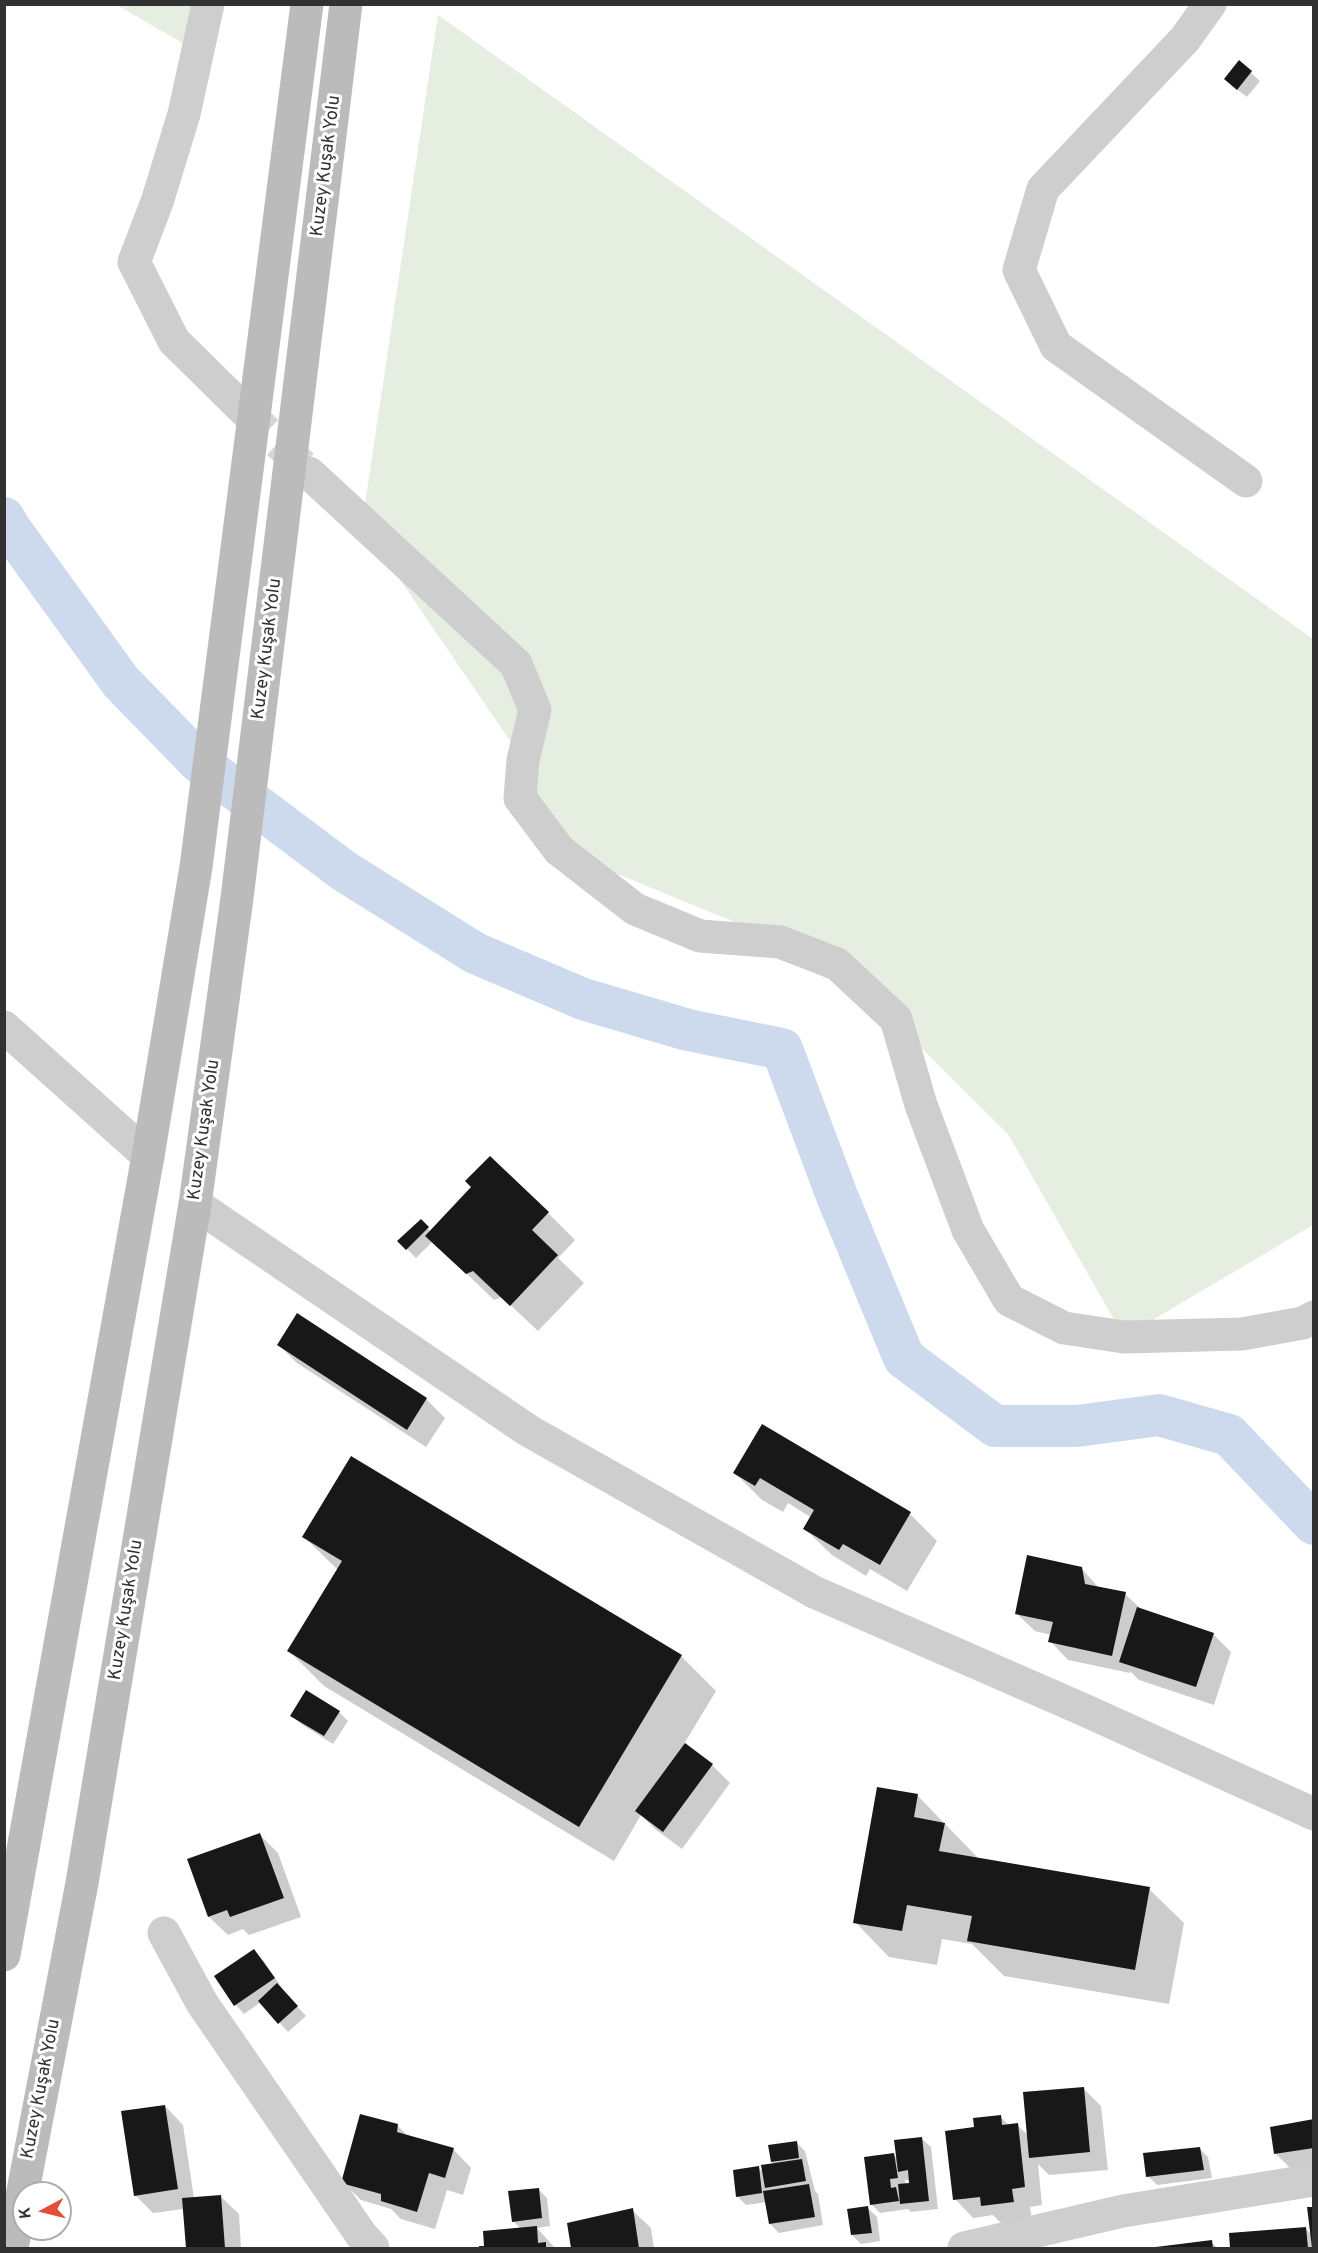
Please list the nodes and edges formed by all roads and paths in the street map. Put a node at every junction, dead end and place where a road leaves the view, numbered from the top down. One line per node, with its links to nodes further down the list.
1 (208, 4): 5 (street)
2 (307, 4): 9 (main road)
3 (346, 4): 10 (main road, Kuzey Kuşak Yolu)
4 (1210, 4): 7 (street)
5 (243, 409)
6 (309, 473): 11 (street)
7 (1246, 481)
8 (4, 1027): 9 (street)
9 (148, 1156): 14 (main road)
10 (195, 1204): 12 (street); 16 (main road, Kuzey Kuşak Yolu)
11 (1314, 1317)
12 (1314, 1814)
13 (164, 1933): 17 (street)
14 (4, 1955)
15 (1314, 2180): 18 (street)
16 (12, 2248)
17 (373, 2248)
18 (964, 2248)

